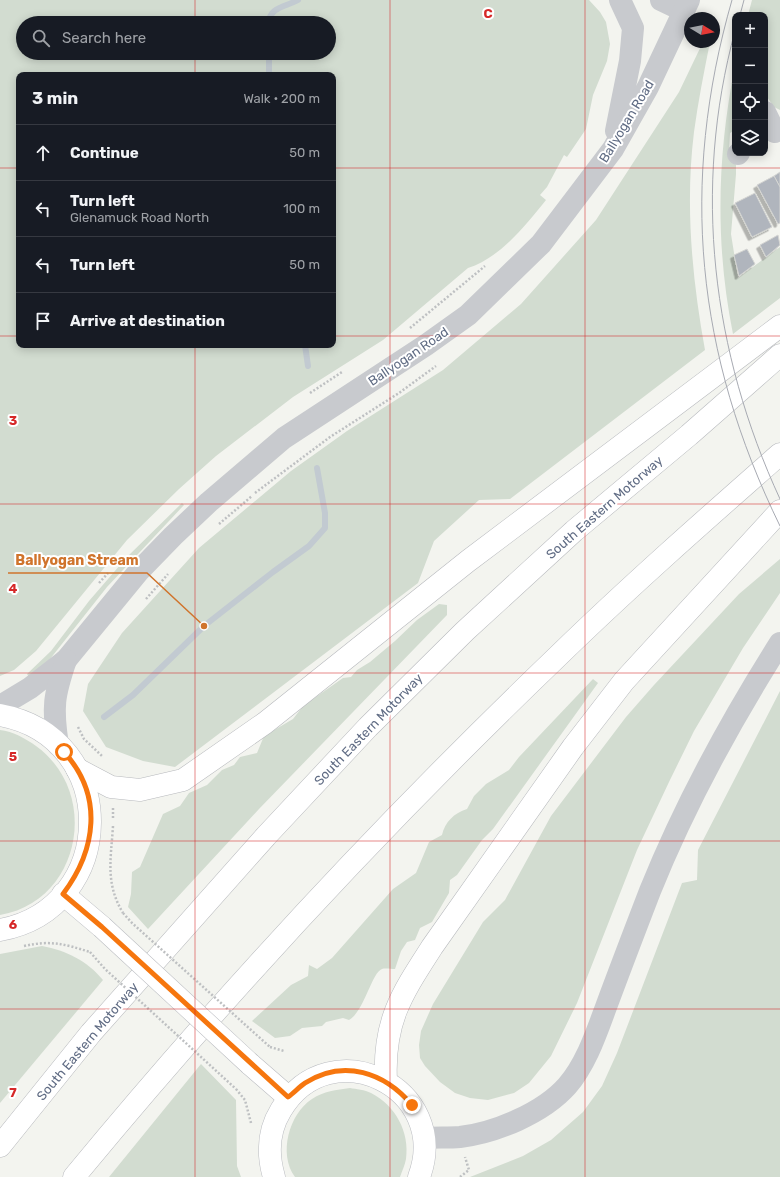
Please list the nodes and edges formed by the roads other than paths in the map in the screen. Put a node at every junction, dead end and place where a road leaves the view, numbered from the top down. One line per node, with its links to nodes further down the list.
1 (620, 0): 6 (street)
2 (661, 0): 3 (street)
3 (687, 6): 6 (street, Ballyogan Road)
4 (768, 120): 5 (street)
5 (773, 133)
6 (613, 150): 12 (street, Ballyogan Road)
7 (780, 326): 16 (main road)
8 (780, 355): 22 (main road, South Eastern Motorway)
9 (780, 454): 23 (main road)
10 (780, 511): 19 (main road)
11 (780, 643): 21 (street)
12 (66, 660): 13 (street, Ballyogan Road); 15 (street, Ballyogan Road)
13 (0, 706)
14 (0, 715): 15 (main road)
15 (58, 745): 16 (main road)
16 (77, 769): 17 (main road)
17 (63, 894): 18 (main road); 20 (main road, bridge)
18 (0, 930)
19 (386, 1081): 20 (main road); 21 (main road)
20 (288, 1097): 24 (main road)
21 (424, 1138): 25 (main road)
22 (0, 1146)
23 (74, 1177)
24 (274, 1177)
25 (419, 1177)

